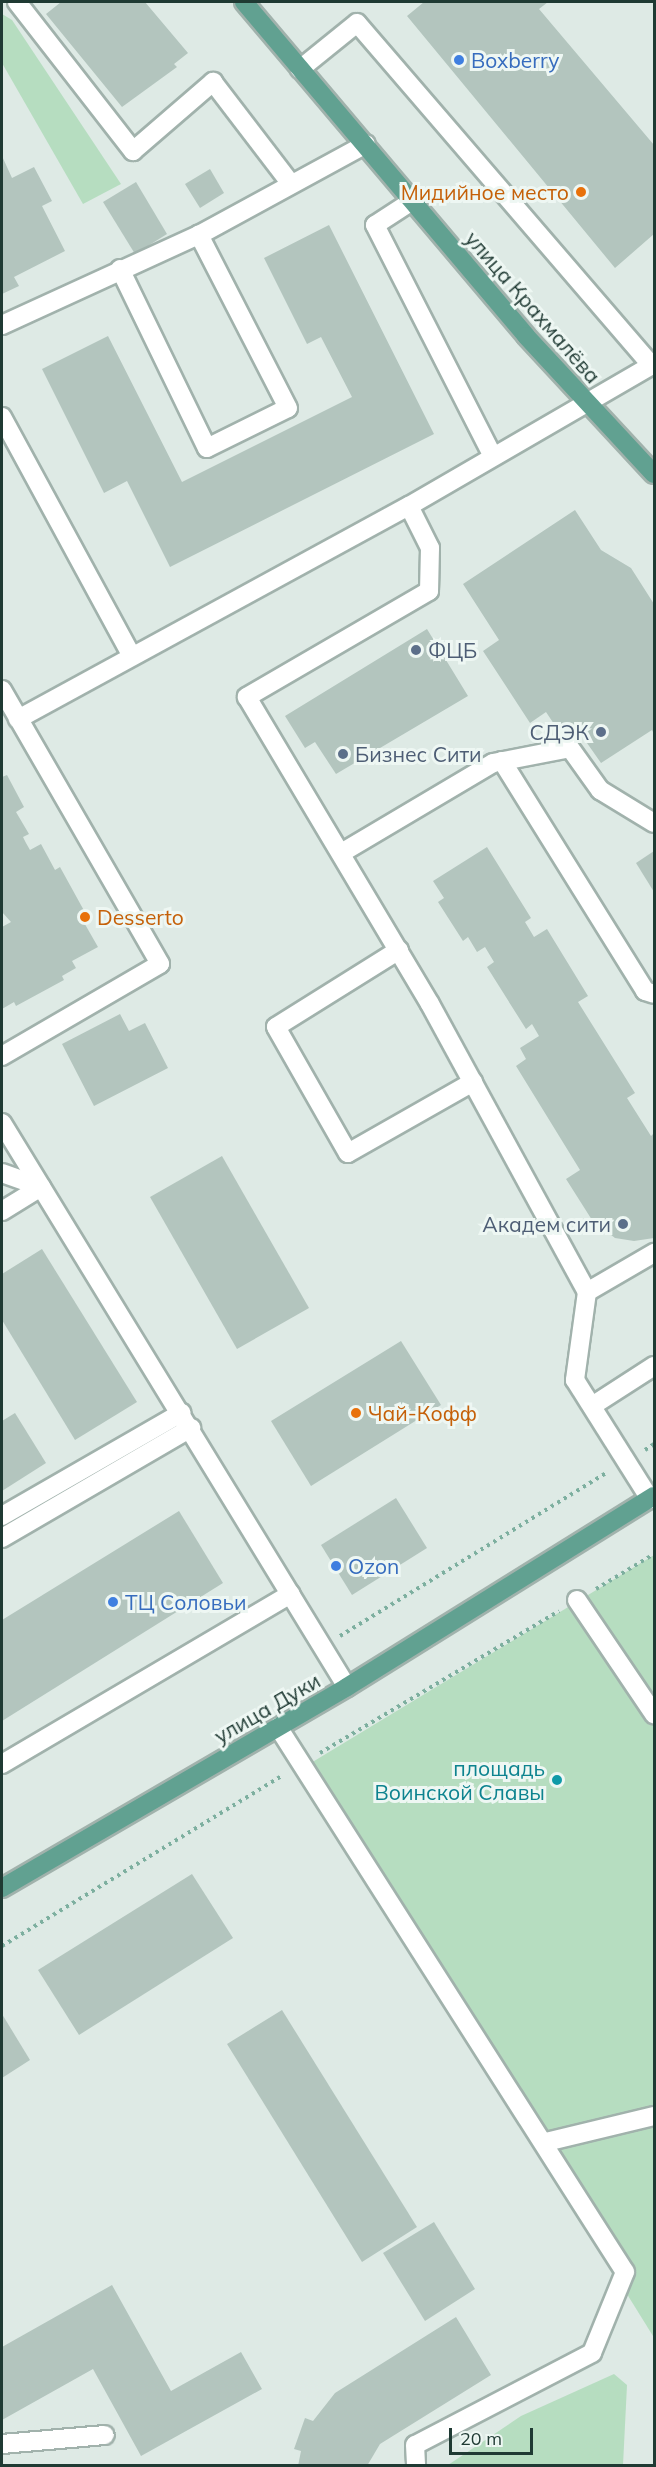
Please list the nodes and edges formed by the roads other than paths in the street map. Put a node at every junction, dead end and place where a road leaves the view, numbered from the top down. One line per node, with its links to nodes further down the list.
1 (17, 2): 5 (street)
2 (243, 2): 3 (main road, улица Крахмалёва)
3 (300, 69): 4 (main road, улица Крахмалёва); 10 (street)
4 (366, 144): 5 (street); 6 (main road, улица Крахмалёва)
5 (291, 184): 7 (street)
6 (412, 201): 11 (main road, улица Крахмалёва); 13 (street)
7 (199, 235): 8 (street); 8 (street)
8 (120, 269): 9 (street)
9 (2, 325)
10 (653, 365): 11 (street)
11 (587, 404): 13 (street); 14 (main road, улица Крахмалёва)
12 (2, 417): 16 (street)
13 (492, 455): 15 (street)
14 (654, 474)
15 (408, 506): 16 (street); 21 (street)
16 (132, 656): 18 (street)
17 (2, 690): 18 (street)
18 (18, 719): 24 (street)
19 (502, 761): 20 (street); 21 (street); 23 (street)
20 (654, 823)
21 (343, 852): 22 (street)
22 (399, 950): 25 (street); 25 (street)
23 (654, 994)
24 (2, 1056)
25 (473, 1082): 31 (street)
26 (2, 1123): 28 (street)
27 (2, 1173): 28 (street)
28 (41, 1187): 29 (street); 34 (street)
29 (2, 1211)
30 (654, 1253): 31 (street)
31 (587, 1292): 33 (street)
32 (654, 1366): 33 (street)
33 (592, 1406): 36 (street)
34 (181, 1413): 35 (street); 37 (street)
35 (191, 1428): 38 (street); 39 (street)
36 (652, 1498): 41 (main road, улица Дуки)
37 (2, 1516)
38 (2, 1538)
39 (291, 1594): 41 (street); 44 (street)
40 (578, 1600): 42 (street)
41 (347, 1687): 43 (main road, улица Дуки)
42 (654, 1714)
43 (278, 1727): 45 (main road, улица Дуки); 47 (street)
44 (2, 1764)
45 (2, 1888)
46 (654, 2116): 47 (street)
47 (546, 2142): 50 (street)
48 (105, 2435): 49 (street)
49 (2, 2444)
50 (416, 2466)

